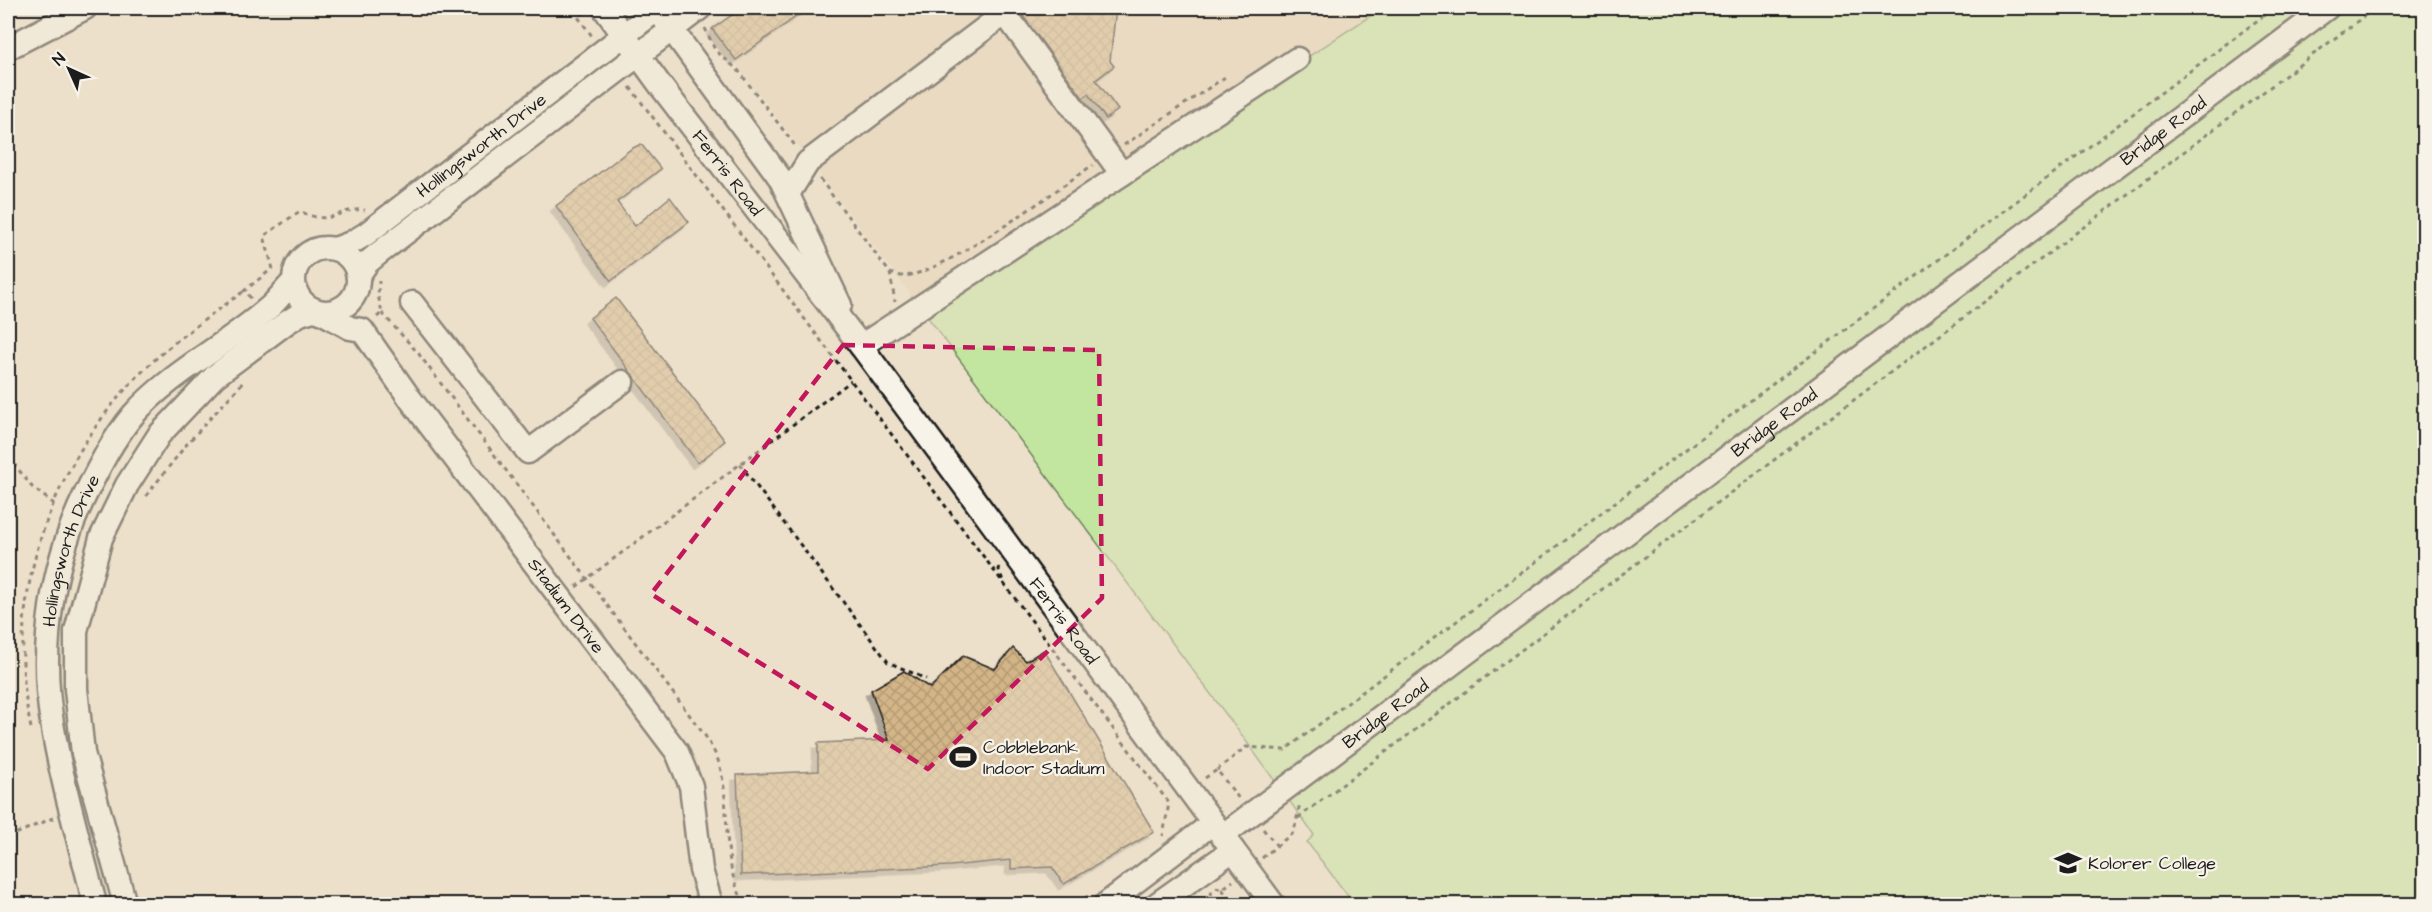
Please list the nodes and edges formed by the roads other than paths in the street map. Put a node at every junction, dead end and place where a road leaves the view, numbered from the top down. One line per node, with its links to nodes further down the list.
1 (85, 8): 9 (street)
2 (604, 8): 8 (street, Ferris Road)
3 (658, 8): 7 (street, Ferris Road); 8 (street, Hollingsworth Drive)
4 (2327, 8): 28 (street, Bridge Road)
5 (1003, 10): 13 (street); 14 (street)
6 (703, 18): 7 (street, Hollingsworth Drive)
7 (673, 30): 10 (street, Hollingsworth Drive); 12 (street, Ferris Road)
8 (623, 34): 10 (street, Ferris Road); 16 (street, Hollingsworth Drive)
9 (8, 48)
10 (639, 56): 17 (street, Hollingsworth Drive); 22 (street, Ferris Road)
11 (1297, 59): 14 (street)
12 (766, 158): 13 (street); 15 (street, Ferris Road)
13 (808, 162): 15 (street)
14 (1122, 174): 22 (street)
15 (788, 194): 22 (street, Ferris Road)
16 (335, 249): 17 (street); 18 (street)
17 (358, 281): 20 (street); 21 (street)
18 (294, 282): 20 (street); 24 (street, Hollingsworth Drive)
19 (412, 303): 23 (street)
20 (318, 311): 21 (street); 25 (street, Hollingsworth Drive)
21 (362, 330): 31 (street, Stadium Drive)
22 (857, 341): 28 (street, Ferris Road)
23 (622, 382)
24 (74, 519): 25 (street); 27 (street, Hollingsworth Drive)
25 (106, 528): 26 (street, Hollingsworth Drive)
26 (97, 805): 27 (street); 30 (street, Hollingsworth Drive)
27 (72, 811): 29 (street, Hollingsworth Drive)
28 (1223, 836): 32 (street, Bridge Road); 33 (street, Bridge Road); 34 (street, Ferris Road)
29 (95, 904)
30 (124, 904)
31 (711, 904)
32 (1106, 904)
33 (1157, 904)
34 (1274, 904)

